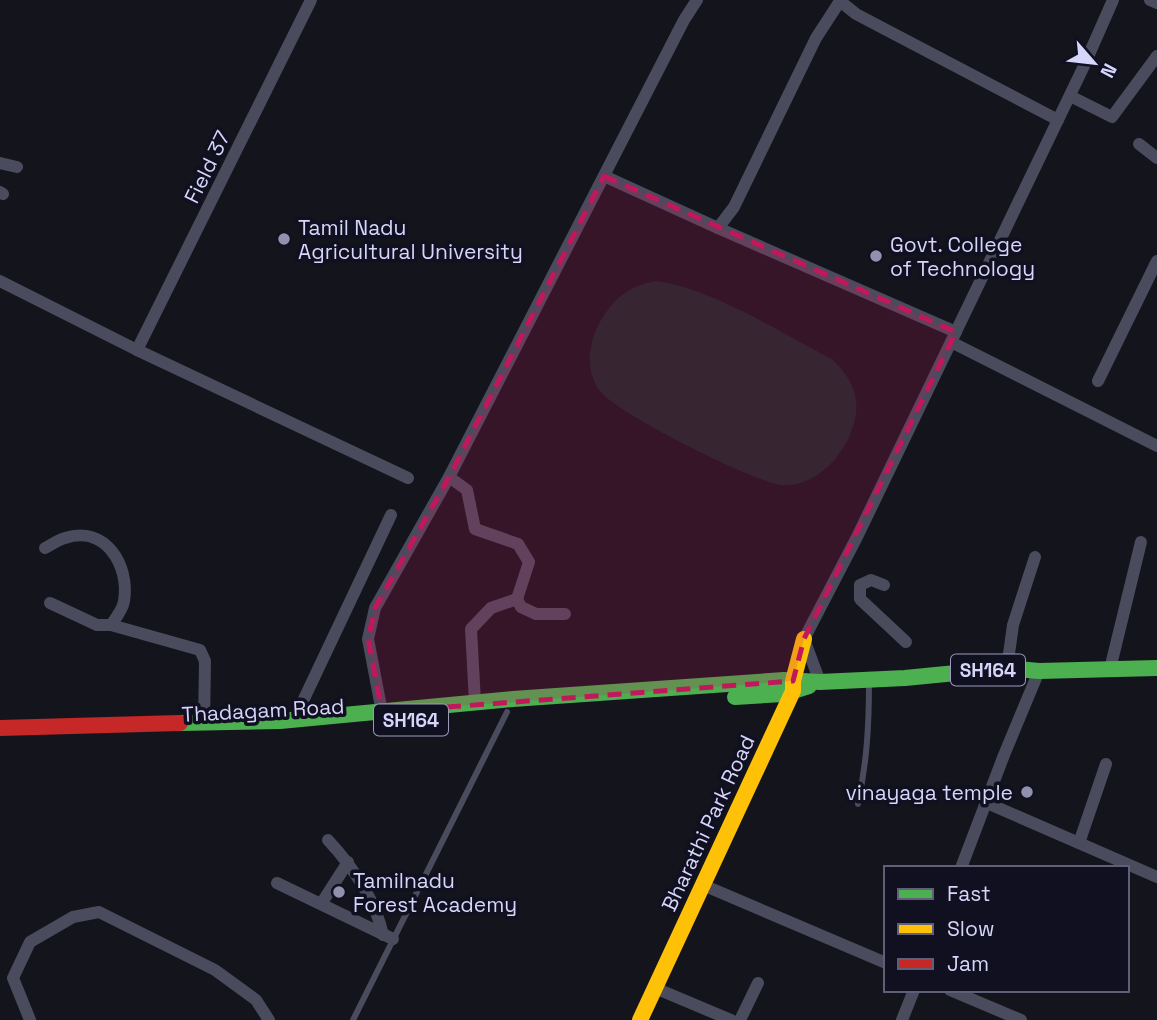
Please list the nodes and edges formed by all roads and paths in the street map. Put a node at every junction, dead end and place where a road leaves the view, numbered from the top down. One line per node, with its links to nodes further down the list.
1 (311, 0): 19 (street, Field 37)
2 (697, 0): 14 (street)
3 (1113, 0): 8 (street)
4 (1150, 0): 6 (street)
5 (838, 1): 9 (street); 15 (street)
6 (1157, 3)
7 (1157, 56): 8 (street)
8 (1070, 96): 9 (street)
9 (1058, 121): 18 (street)
10 (1139, 144): 11 (street)
11 (1157, 158)
12 (0, 163): 13 (street)
13 (17, 167)
14 (604, 176): 15 (street); 22 (street)
15 (718, 228): 18 (street)
16 (1157, 261): 20 (street)
17 (0, 281): 19 (street)
18 (954, 337): 21 (street); 28 (street)
19 (137, 350): 23 (street)
20 (1098, 382)
21 (1157, 446)
22 (449, 477): 31 (street); 45 (street)
23 (408, 478)
24 (391, 515): 47 (street)
25 (1141, 542): 39 (street)
26 (45, 548): 34 (street)
27 (1035, 557): 37 (street)
28 (838, 573): 29 (street); 35 (street)
29 (860, 585): 30 (street); 36 (street)
30 (884, 586)
31 (517, 599): 33 (street); 44 (street)
32 (50, 603): 34 (street)
33 (565, 614)
34 (111, 625): 48 (street)
35 (804, 639): 42 (street); 43 (main road, Bharathi Park Road)
36 (906, 642)
37 (1007, 668): 40 (main road, Thadagam Road / SH164); 41 (main road, Thadagam Road / SH164)
38 (1157, 668): 39 (main road, Thadagam Road / SH164)
39 (1111, 669): 40 (main road, Thadagam Road / SH164)
40 (1039, 671): 52 (street)
41 (869, 680): 42 (main road, Thadagam Road / SH164); 53 (lane)
42 (820, 682): 43 (main road, Thadagam Road / SH164)
43 (793, 686): 44 (main road, Thadagam Road / SH164); 46 (main road, Thadagam Road / SH164); 62 (main road, Bharathi Park Road)
44 (475, 702): 45 (main road, Thadagam Road / SH164)
45 (382, 712): 47 (main road, Thadagam Road / SH164)
46 (507, 712): 50 (main road, Thadagam Road / SH164); 64 (lane)
47 (294, 720): 48 (main road, Thadagam Road / SH164)
48 (204, 724): 49 (main road, Thadagam Road / SH164)
49 (0, 728)
50 (0, 740)
51 (1106, 764): 55 (street)
52 (986, 803): 55 (street); 58 (street)
53 (858, 804)
54 (328, 840): 56 (street)
55 (1079, 843): 57 (street)
56 (348, 862): 63 (street); 64 (street)
57 (1120, 865)
58 (962, 866)
59 (1129, 868): 60 (street)
60 (1157, 877)
61 (276, 883): 63 (street)
62 (703, 885): 65 (street); 67 (main road, Bharathi Park Road)
63 (321, 904): 64 (street)
64 (388, 937): 72 (lane)
65 (884, 962)
66 (758, 984): 75 (street)
67 (655, 988): 73 (main road, Bharathi Park Road); 74 (street)
68 (913, 992): 76 (street)
69 (955, 992): 77 (street)
70 (30, 1020): 71 (street)
71 (269, 1020)
72 (353, 1020)
73 (640, 1020)
74 (731, 1020)
75 (740, 1020)
76 (902, 1020)
77 (1021, 1020)

